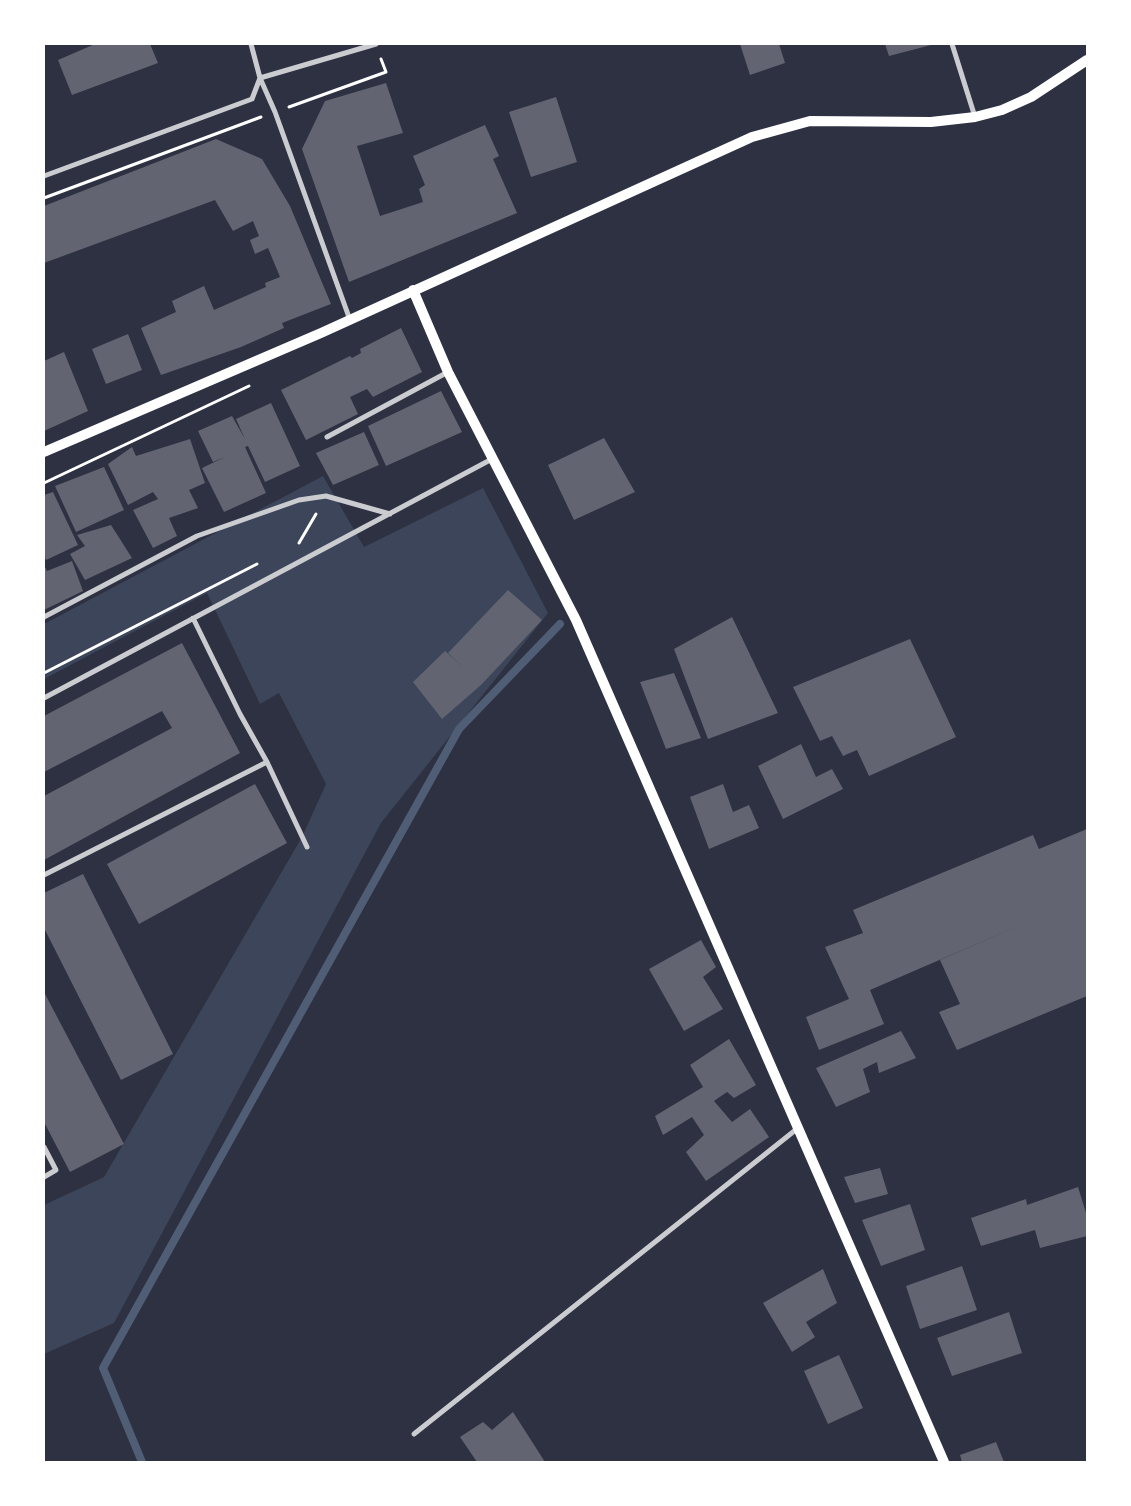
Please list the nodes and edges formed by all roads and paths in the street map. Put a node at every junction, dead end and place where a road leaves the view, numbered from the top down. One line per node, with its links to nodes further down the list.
1 (251, 44): 6 (street)
2 (376, 44): 6 (street)
3 (952, 44): 8 (street)
4 (380, 53): 7 (path)
5 (1087, 60): 8 (main road)
6 (260, 78): 7 (street); 10 (street)
7 (275, 112): 9 (path); 12 (street)
8 (975, 117): 11 (main road)
9 (264, 126)
10 (44, 176)
11 (413, 290): 12 (main road); 13 (main road)
12 (350, 320): 15 (main road)
13 (448, 372): 14 (street); 16 (main road)
14 (328, 437)
15 (44, 452)
16 (492, 458): 18 (street); 28 (main road)
17 (326, 496): 18 (street); 19 (path); 21 (street)
18 (390, 514): 22 (street)
19 (292, 546)
20 (265, 560): 23 (path)
21 (44, 617)
22 (194, 618): 24 (street); 25 (street)
23 (44, 673)
24 (44, 698)
25 (267, 762): 26 (street); 27 (street)
26 (306, 847)
27 (44, 875)
28 (798, 1128): 31 (street); 32 (main road)
29 (44, 1147): 30 (street)
30 (44, 1177)
31 (414, 1434)
32 (944, 1462)

